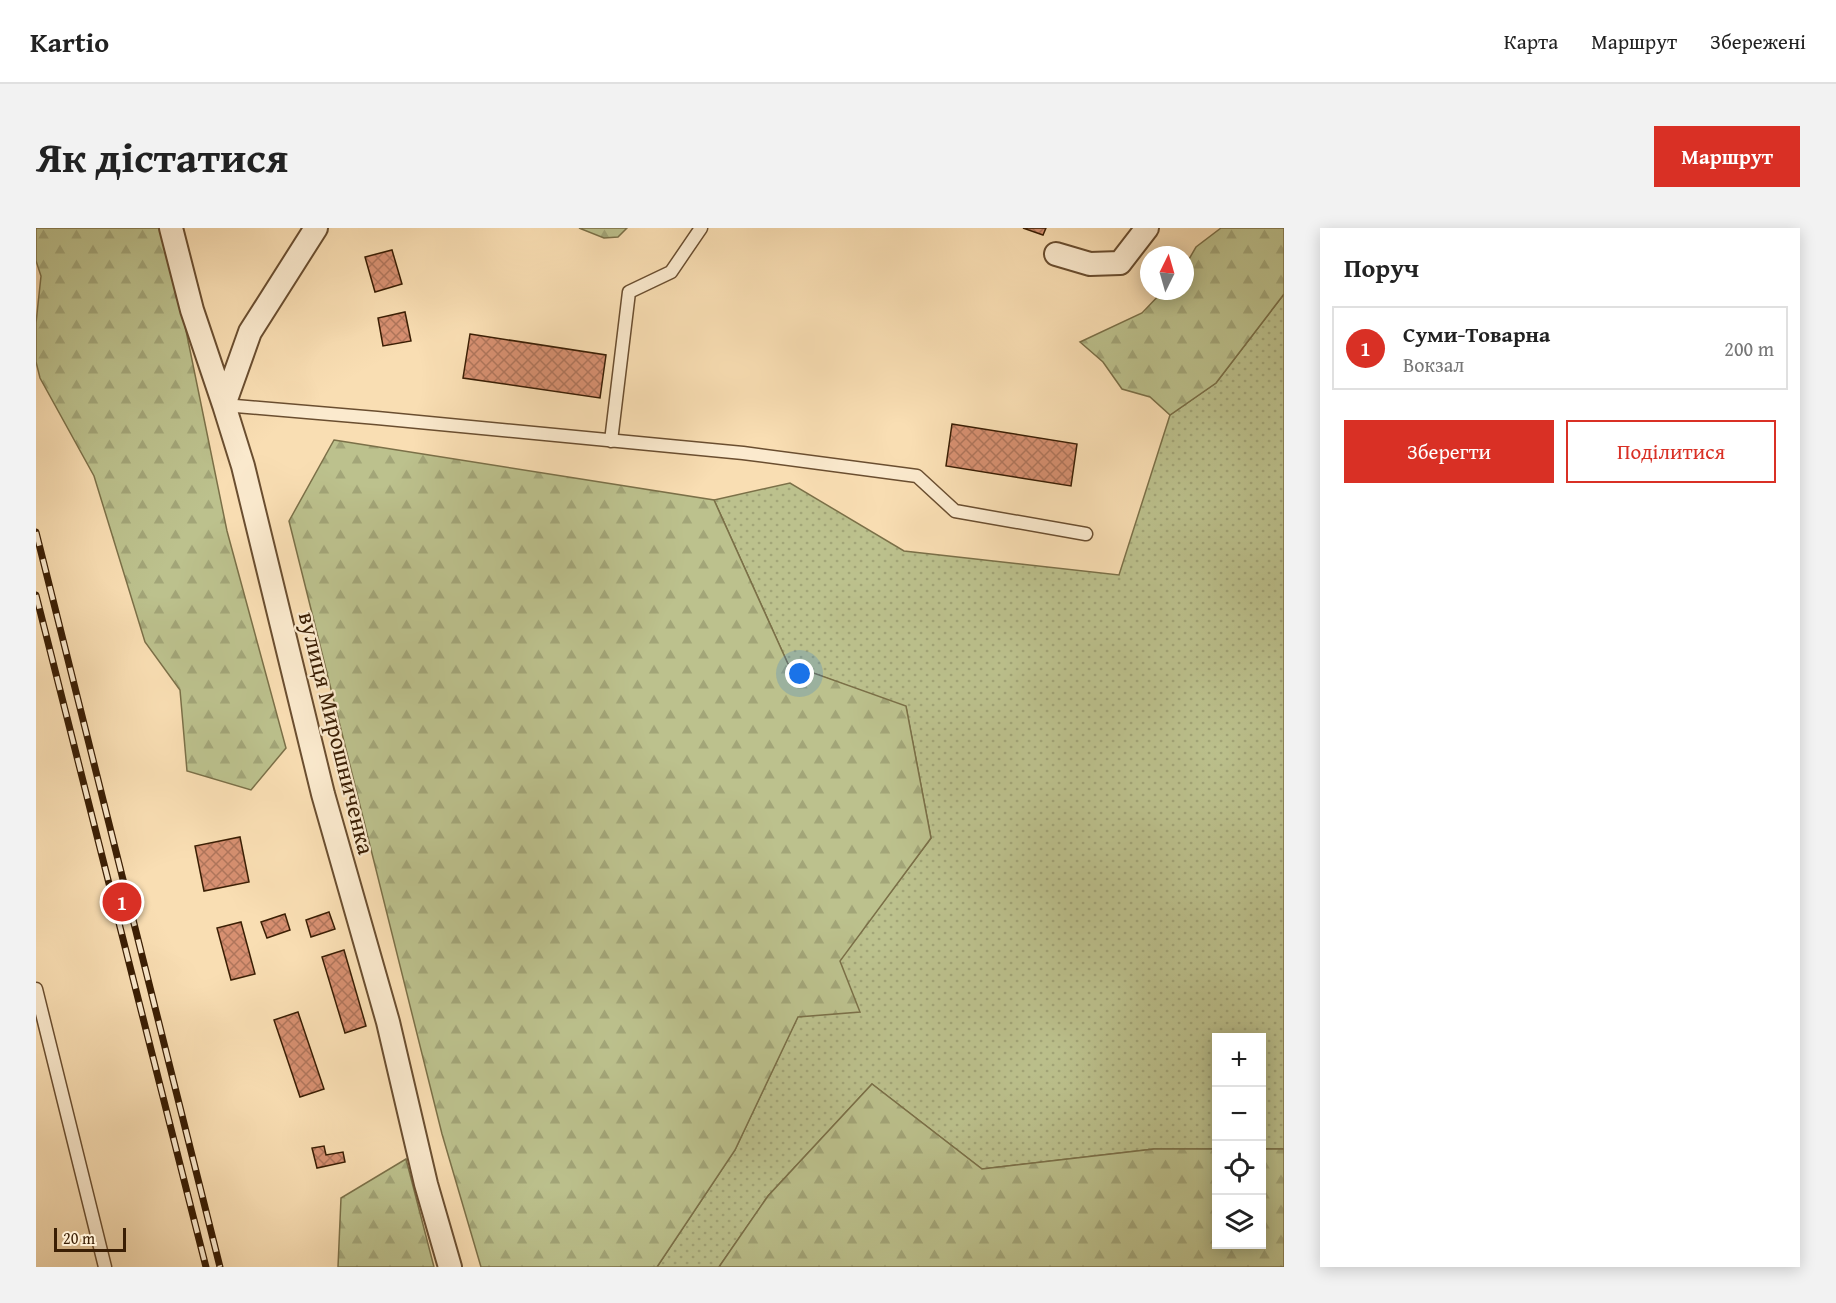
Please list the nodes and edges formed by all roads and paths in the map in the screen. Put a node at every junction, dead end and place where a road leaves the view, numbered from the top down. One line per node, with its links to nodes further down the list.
1 (171, 228): 6 (street, вулиця Мирошниченка)
2 (316, 228): 6 (street)
3 (701, 228): 7 (lane)
4 (1147, 228): 5 (street)
5 (1056, 254)
6 (224, 405): 7 (lane); 11 (street, вулиця Мирошниченка)
7 (611, 441): 8 (lane)
8 (1086, 534)
9 (36, 989): 10 (lane)
10 (105, 1267)
11 (450, 1267)

